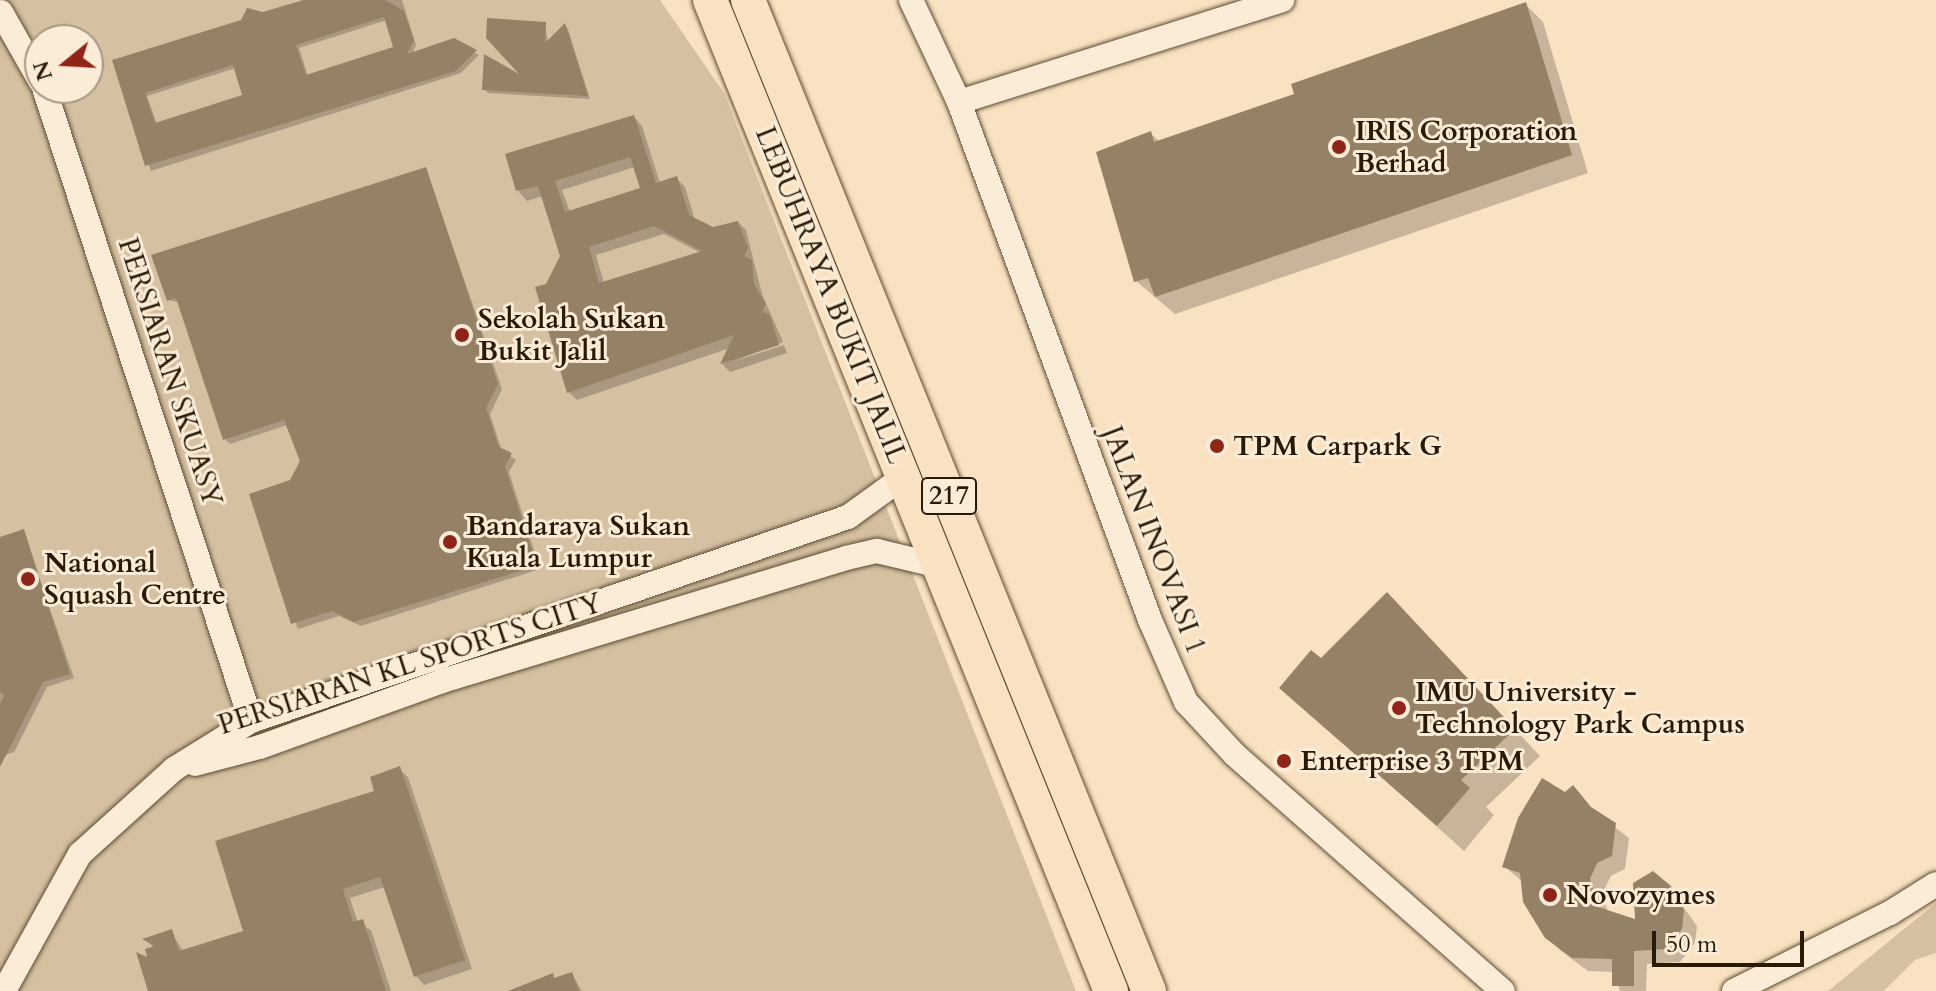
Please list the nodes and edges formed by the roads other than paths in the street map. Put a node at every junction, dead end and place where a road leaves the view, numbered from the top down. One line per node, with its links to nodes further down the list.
1 (710, 0): 9 (highway, LEBUHRAYA BUKIT JALIL / 217)
2 (748, 0): 16 (highway, LEBUHRAYA BUKIT JALIL / 217)
3 (911, 0): 7 (street, JALAN INOVASI 1)
4 (1282, 0): 7 (street)
5 (1, 12): 6 (street)
6 (24, 53)
7 (959, 102): 17 (street, JALAN INOVASI 1)
8 (49, 104): 11 (street, PERSIARAN SKUASY)
9 (906, 475): 10 (highway, LEBUHRAYA BUKIT JALIL / 217); 11 (street, PERSIARAN KL SPORTS CITY)
10 (940, 566): 12 (street, PERSIARAN KL SPORTS CITY); 15 (highway, LEBUHRAYA BUKIT JALIL / 217)
11 (251, 721): 12 (street, PERSIARAN KL SPORTS CITY)
12 (174, 769): 14 (street, PERSIARAN KL SPORTS CITY)
13 (1936, 884): 18 (street)
14 (4, 991)
15 (1111, 991)
16 (1149, 991)
17 (1503, 991)
18 (1734, 991)

